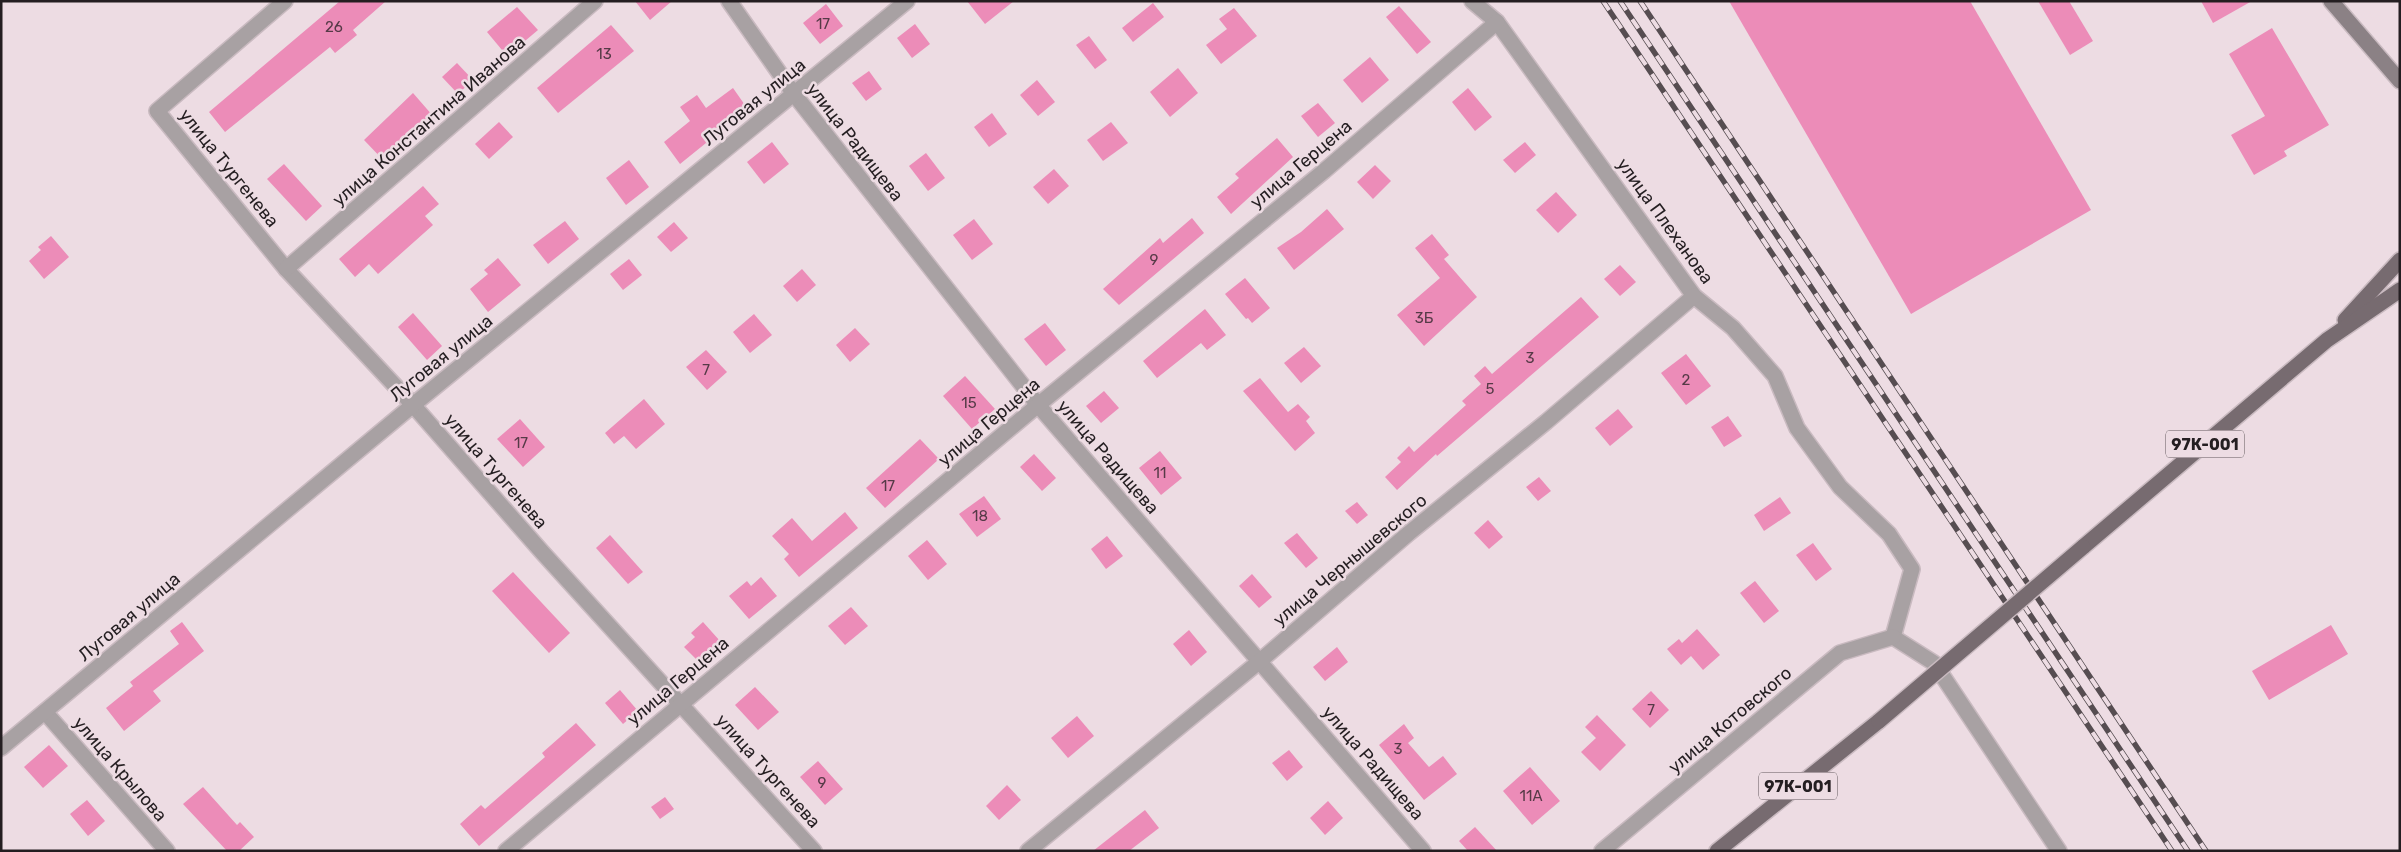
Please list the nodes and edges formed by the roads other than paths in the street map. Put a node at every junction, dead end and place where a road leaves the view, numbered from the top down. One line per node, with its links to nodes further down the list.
1 (284, 1): 11 (street, улица Тургенева)
2 (595, 1): 11 (street, улица Константина Иванова)
3 (728, 1): 9 (street, улица Радищева)
4 (908, 1): 9 (street, Луговая улица)
5 (1472, 1): 7 (street, улица Плеханова)
6 (2331, 1): 8 (main road)
7 (1497, 22): 13 (street, улица Плеханова); 16 (street, улица Герцена)
8 (2400, 81)
9 (794, 94): 15 (street, Луговая улица); 16 (street, улица Радищева)
10 (2400, 260): 14 (main road, 97К-001)
11 (286, 268): 15 (street, улица Тургенева)
12 (2400, 290): 14 (main road, 97К-001)
13 (1694, 296): 17 (street, улица Плеханова); 18 (street, улица Чернышевского)
14 (2327, 340): 28 (main road, 97К-001, bridge)
15 (413, 405): 19 (street, улица Тургенева); 20 (street, Луговая улица)
16 (1038, 405): 18 (street, улица Радищева); 19 (street, улица Герцена)
17 (1893, 637): 27 (street, улица Котовского); 29 (street)
18 (1260, 660): 25 (street, улица Чернышевского); 26 (street, улица Радищева)
19 (681, 703): 23 (street, улица Герцена); 24 (street, улица Тургенева)
20 (45, 712): 21 (street, Луговая улица); 22 (street, улица Крылова)
21 (1, 748)
22 (167, 851)
23 (506, 851)
24 (814, 851)
25 (1028, 851)
26 (1423, 851)
27 (1602, 851)
28 (1717, 851)
29 (2059, 851)

